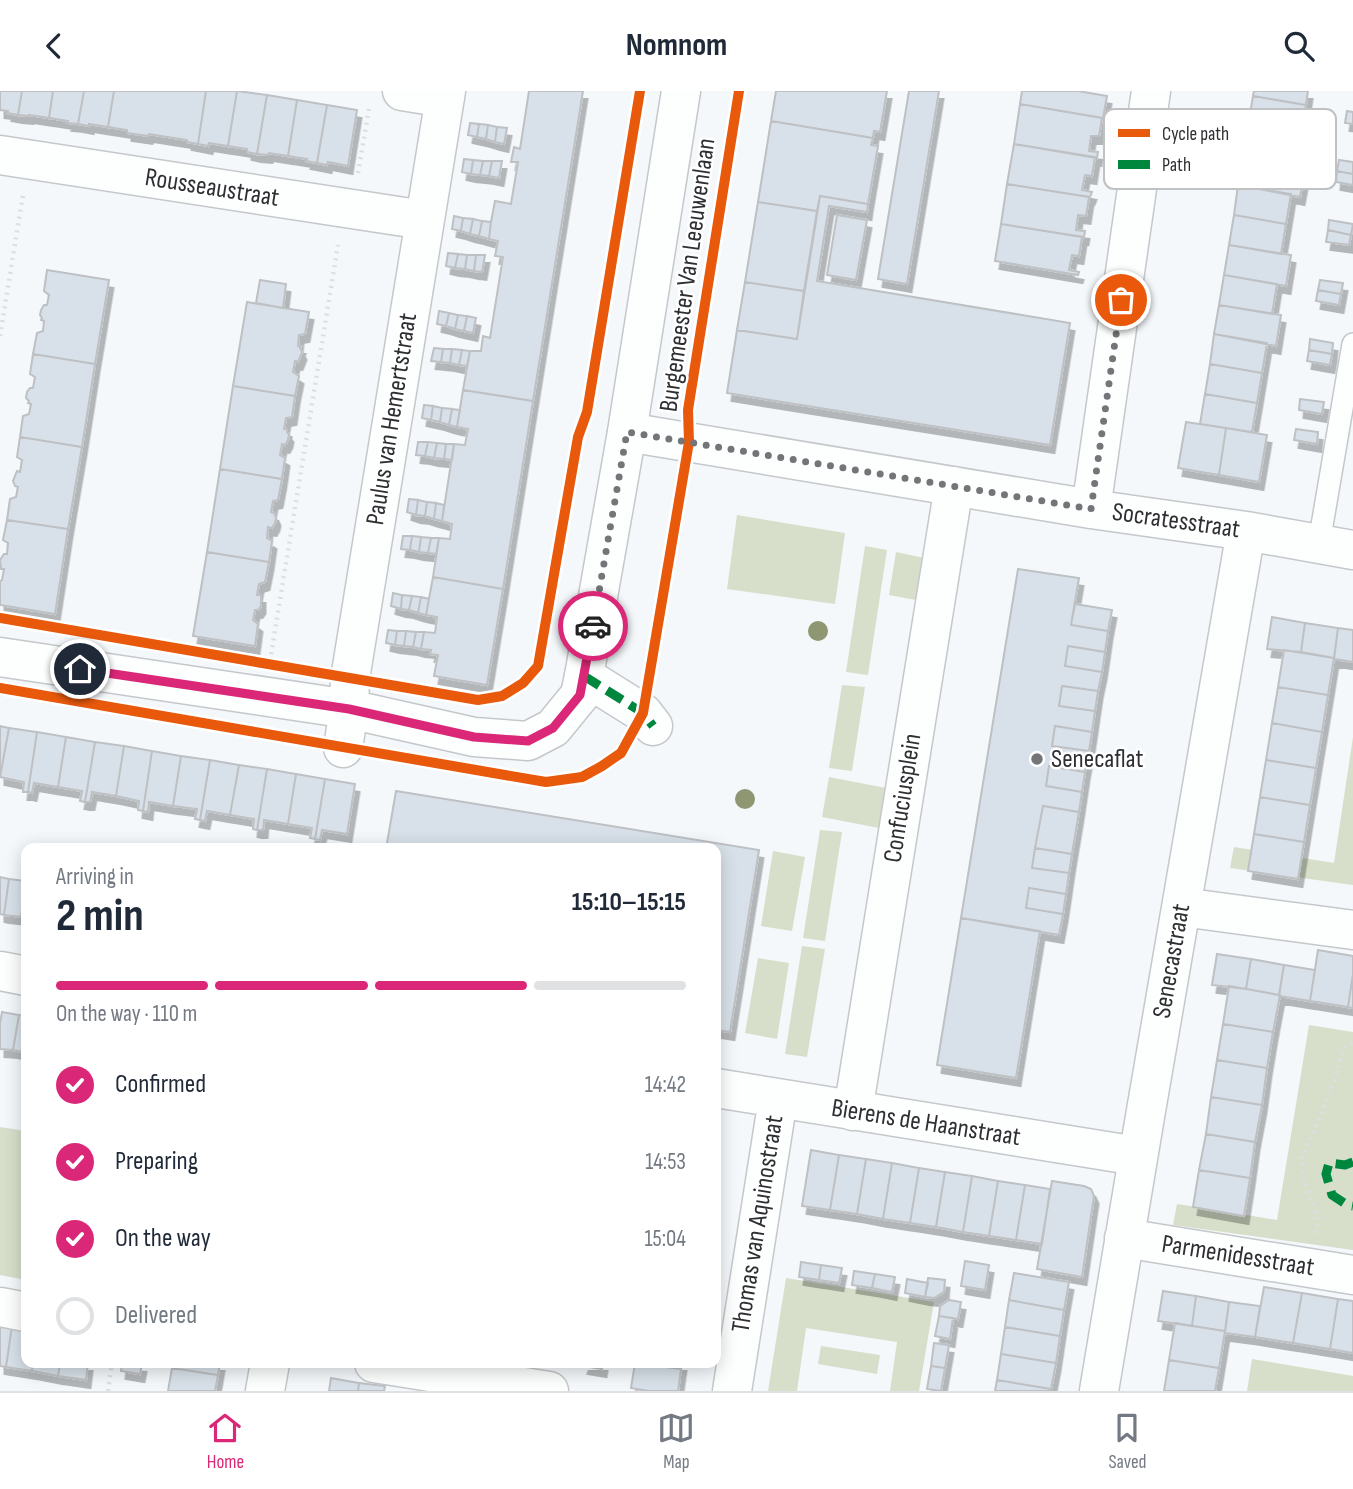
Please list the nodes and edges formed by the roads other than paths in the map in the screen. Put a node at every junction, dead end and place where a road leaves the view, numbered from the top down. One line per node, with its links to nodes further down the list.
1 (681, 91): 10 (street, Burgemeester Van Leeuwenlaan)
2 (1151, 91): 5 (street)
3 (445, 94): 4 (street); 8 (street, Paulus van Hemertstraat)
4 (386, 97)
5 (1148, 109)
6 (15, 157): 8 (street, Rousseaustraat)
7 (1137, 189): 12 (street)
8 (424, 220): 17 (street, Paulus van Hemertstraat)
9 (1353, 344): 14 (lane)
10 (627, 432): 11 (street, Socratesstraat); 16 (street, Burgemeester Van Leeuwenlaan)
11 (954, 486): 12 (street, Socratesstraat); 26 (street, Confuciusplein)
12 (1091, 509): 13 (street, Socratesstraat)
13 (1246, 531): 14 (street, Socratesstraat); 20 (street, Senecastraat)
14 (1336, 546)
15 (0, 657): 17 (street)
16 (584, 676): 17 (street, Burgemeester Van Leeuwenlaan); 18 (street)
17 (349, 709): 19 (street, Paulus van Hemertstraat)
18 (653, 726)
19 (343, 748)
20 (1182, 907): 21 (street); 27 (street, Senecastraat)
21 (1353, 930)
22 (0, 971): 23 (street)
23 (21, 974)
24 (721, 1089): 25 (street, Bierens de Haanstraat)
25 (778, 1099): 26 (street, Bierens de Haanstraat); 36 (street, Thomas van Aquinostraat)
26 (853, 1111): 27 (street, Bierens de Haanstraat)
27 (1137, 1156): 28 (street, Senecastraat)
28 (1124, 1238): 29 (street, Parmenidesstraat); 37 (street, Senecastraat)
29 (1353, 1275)
30 (0, 1307): 31 (street)
31 (21, 1311)
32 (269, 1368): 34 (street)
33 (405, 1368): 35 (street)
34 (265, 1391)
35 (549, 1391)
36 (732, 1391)
37 (1099, 1391)

